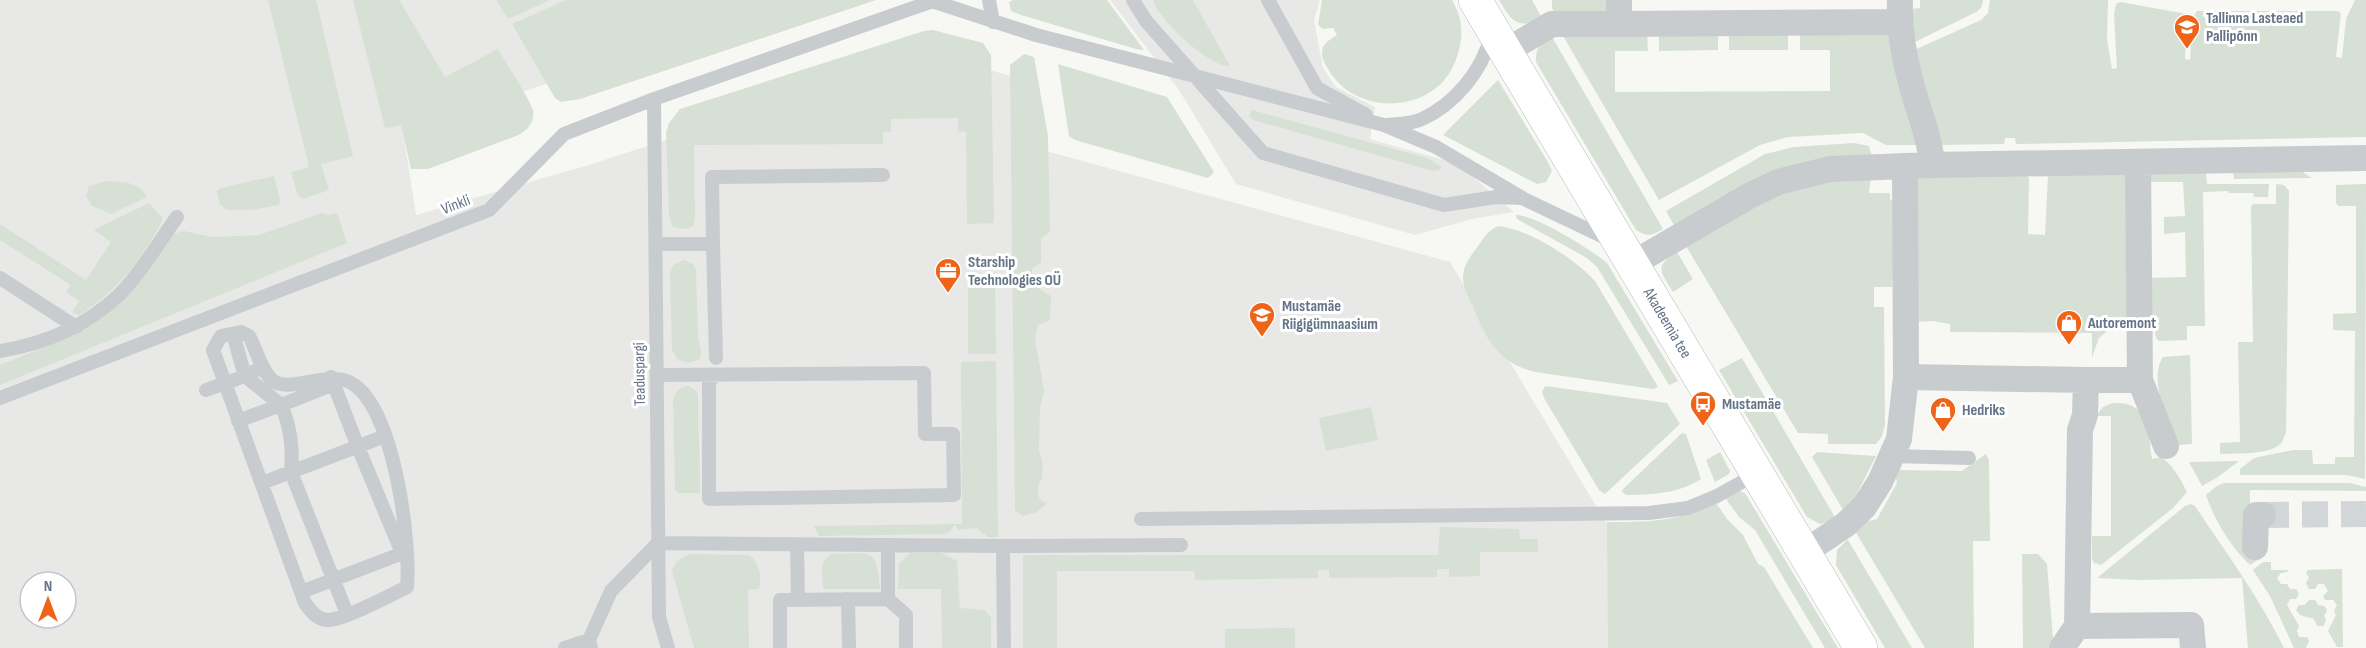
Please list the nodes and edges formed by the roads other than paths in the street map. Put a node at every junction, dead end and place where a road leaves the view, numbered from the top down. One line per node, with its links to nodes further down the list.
1 (989, 0): 8 (lane)
2 (1133, 0): 10 (lane)
3 (1268, 0): 12 (lane)
4 (1475, 0): 9 (main road, Akadeemia tee)
5 (934, 1): 8 (lane); 11 (lane, Vinkli)
6 (1899, 11): 7 (street); 15 (street)
7 (1619, 12): 9 (street)
8 (993, 22): 10 (lane)
9 (1499, 41): 12 (lane); 22 (main road, Akadeemia tee)
10 (1195, 77): 12 (lane); 18 (lane)
11 (654, 99): 20 (lane, Teaduspargi); 38 (lane, Vinkli)
12 (1384, 125): 18 (lane)
13 (2366, 158): 14 (street)
14 (2138, 163): 15 (street); 35 (street)
15 (1932, 165): 16 (street)
16 (1905, 166): 22 (street); 32 (street)
17 (883, 175): 21 (lane)
18 (1524, 199): 22 (lane)
19 (177, 217): 24 (lane)
20 (655, 244): 21 (lane); 29 (lane, Teaduspargi)
21 (713, 244): 27 (lane)
22 (1626, 254): 47 (main road, Akadeemia tee)
23 (0, 278): 24 (lane)
24 (76, 327): 26 (lane)
25 (233, 334): 28 (lane); 31 (lane); 36 (lane)
26 (0, 351)
27 (716, 358)
28 (263, 367): 31 (lane); 33 (lane)
29 (657, 375): 30 (lane); 52 (lane, Teaduspargi)
30 (714, 375): 30 (lane)
31 (245, 376): 36 (lane); 39 (lane)
32 (1906, 377): 34 (street); 44 (street)
33 (333, 380): 39 (lane); 41 (lane); 43 (lane)
34 (2086, 380): 35 (street); 66 (street)
35 (2140, 380): 42 (street)
36 (224, 382): 37 (lane); 40 (lane)
37 (206, 390)
38 (0, 398)
39 (281, 405): 40 (lane); 46 (lane)
40 (238, 421): 48 (lane)
41 (385, 436): 43 (lane); 51 (lane)
42 (2166, 446)
43 (358, 447): 46 (lane); 59 (lane)
44 (1891, 456): 45 (lane); 58 (street)
45 (1969, 458)
46 (291, 472): 48 (lane); 60 (lane)
47 (1756, 474): 50 (lane); 58 (main road, Akadeemia tee)
48 (262, 483): 61 (lane)
49 (2263, 515): 57 (street)
50 (1141, 519)
51 (405, 536): 59 (lane); 65 (lane)
52 (658, 543): 54 (lane); 67 (lane); 69 (lane, Teaduspargi)
53 (1181, 545): 56 (lane)
54 (797, 546): 55 (lane); 64 (lane)
55 (888, 546): 56 (lane); 63 (lane)
56 (1003, 546): 73 (lane)
57 (2255, 547)
58 (1805, 552): 74 (main road, Akadeemia tee)
59 (403, 553): 60 (lane)
60 (332, 580): 61 (lane); 65 (lane)
61 (301, 592): 65 (lane)
62 (848, 599): 63 (lane); 64 (lane); 71 (lane)
63 (888, 599): 72 (lane)
64 (798, 600): 70 (lane)
65 (347, 614)
66 (2077, 626): 75 (street); 76 (street)
67 (590, 644): 68 (lane)
68 (565, 648)
69 (668, 648)
70 (780, 648)
71 (849, 648)
72 (906, 648)
73 (1004, 648)
74 (1861, 648)
75 (2062, 648)
76 (2193, 648)

